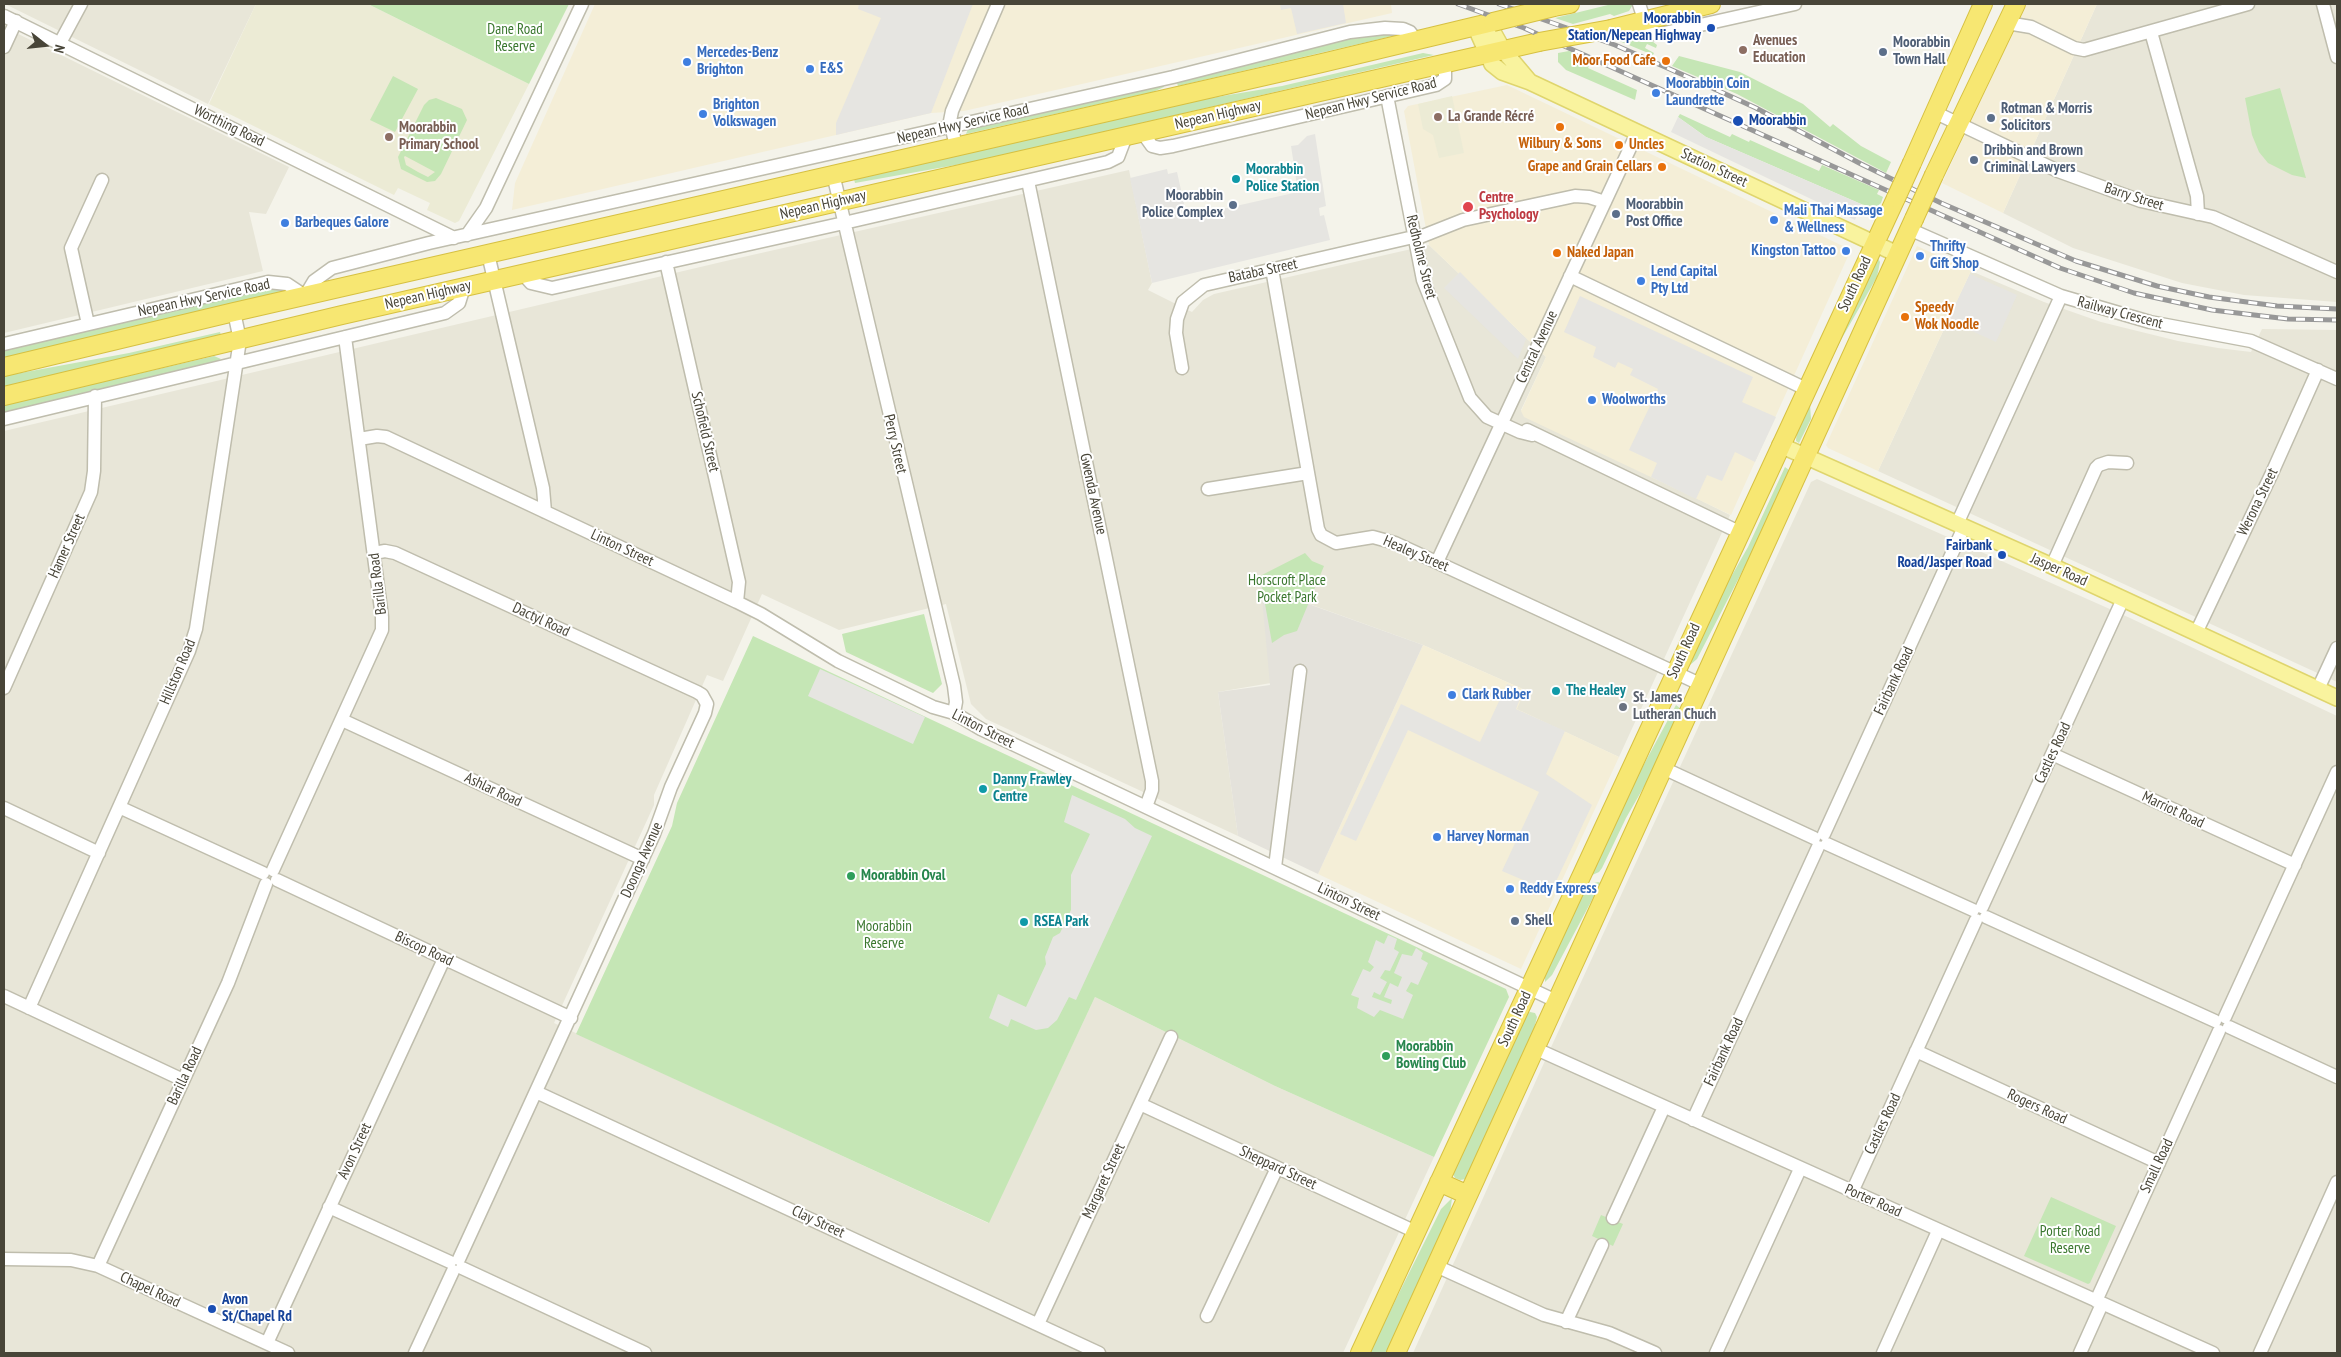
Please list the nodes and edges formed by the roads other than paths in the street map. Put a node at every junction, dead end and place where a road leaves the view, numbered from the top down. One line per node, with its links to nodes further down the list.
1 (81, 4): 22 (street)
2 (582, 4): 41 (street)
3 (998, 4): 32 (street)
4 (1711, 4): 13 (highway, Nepean Highway)
5 (1795, 4): 12 (street)
6 (1983, 4): 18 (highway, South Road)
7 (1990, 4): 18 (highway)
8 (2016, 4): 16 (highway, South Road)
9 (2248, 4): 19 (street)
10 (2322, 4): 25 (street)
11 (1562, 5): 17 (highway, Nepean Highway, bridge)
12 (1776, 6): 13 (street)
13 (1642, 12): 24 (highway, Nepean Highway, bridge)
14 (4, 16): 15 (street, Worthing Road)
15 (16, 22): 22 (street, Worthing Road); 23 (street)
16 (2007, 22): 19 (street); 31 (highway, South Road)
17 (1485, 23): 20 (highway, Nepean Highway); 24 (main road, Station Street)
18 (1972, 30): 30 (highway, South Road)
19 (2152, 32): 42 (street)
20 (1437, 35): 21 (highway, Nepean Highway); 26 (highway)
21 (1416, 40): 27 (street, Nepean Hwy Service Road); 29 (highway, Nepean Highway)
22 (60, 43): 49 (street, Worthing Road)
23 (4, 47)
24 (1495, 52): 26 (highway, Nepean Highway); 33 (main road, Station Street)
25 (2337, 57)
26 (1445, 64): 28 (street, Nepean Hwy Service Road); 34 (highway, Nepean Highway)
27 (1173, 77): 29 (street, Nepean Highway); 32 (street, Nepean Hwy Service Road)
28 (1387, 96): 34 (street, Nepean Hwy Service Road); 48 (street, Redholme Street)
29 (1164, 99): 35 (highway, Nepean Highway)
30 (1934, 112): 31 (street, Barry Street); 50 (highway, South Road, bridge)
31 (1958, 124): 42 (street, Barry Street); 45 (highway, South Road, bridge)
32 (952, 127): 35 (street); 44 (street, Nepean Hwy Service Road)
33 (1638, 133): 40 (street, Central Avenue); 50 (main road, Station Street)
34 (1134, 134): 38 (street); 39 (highway, Nepean Highway)
35 (956, 146): 36 (highway, Nepean Highway)
36 (833, 174): 39 (street, Perry Street); 51 (highway, Nepean Highway)
37 (102, 180): 64 (street)
38 (1028, 181): 43 (street); 107 (street, Gwenda Avenue)
39 (839, 202): 43 (street, Perry Street); 57 (highway, Nepean Highway)
40 (1605, 202): 48 (street, Bataba Street); 58 (street, Central Avenue)
41 (486, 208): 46 (street); 47 (street)
42 (2198, 214): 56 (street, Barry Street)
43 (844, 223): 54 (street); 101 (street, Perry Street)
44 (506, 227): 46 (street, Nepean Hwy Service Road); 51 (street)
45 (1916, 228): 53 (highway, South Road); 62 (street, Railway Crescent)
46 (488, 231): 47 (street, Nepean Hwy Service Road)
47 (467, 235): 49 (street, Nepean Hwy Service Road)
48 (1415, 237): 55 (street, Bataba Street); 77 (street, Redholme Street)
49 (454, 238): 61 (street, Nepean Hwy Service Road)
50 (1875, 243): 53 (main road, Station Street); 73 (highway, South Road)
51 (526, 245): 52 (highway, Nepean Highway)
52 (488, 254): 59 (street); 61 (highway, Nepean Highway)
53 (1897, 254): 80 (highway, South Road)
54 (666, 262): 57 (street); 91 (street, Schofield Street)
55 (1272, 269): 70 (street, Bataba Street); 82 (street, Healey Street)
56 (2337, 272)
57 (523, 274): 59 (highway, Nepean Highway)
58 (1570, 276): 73 (street); 77 (street, Central Avenue)
59 (495, 280): 60 (highway, Nepean Highway); 84 (street)
60 (464, 287): 65 (street); 66 (highway, Nepean Highway)
61 (305, 296): 63 (highway, Nepean Highway); 64 (street, Nepean Hwy Service Road)
62 (2061, 296): 71 (street, Railway Crescent); 85 (street, Fairbank Road)
63 (234, 312): 66 (street, Hillston Road); 69 (highway, Nepean Highway)
64 (88, 324): 67 (street, Nepean Hwy Service Road)
65 (345, 337): 68 (street); 78 (street, Barilla Road)
66 (240, 340): 68 (street, Hillston Road); 74 (highway, Nepean Highway)
67 (4, 344)
68 (236, 363): 75 (street); 106 (street, Hillston Road)
69 (4, 367)
70 (1182, 368)
71 (2318, 370): 72 (street, Railway Crescent); 92 (street, Werona Street)
72 (2337, 380)
73 (1806, 389): 79 (highway, South Road)
74 (4, 396)
75 (95, 396): 76 (street); 97 (street, Hamer Street)
76 (4, 419)
77 (1502, 421): 86 (street, Redholme Street); 88 (street, Central Avenue)
78 (359, 439): 84 (street, Linton Street); 87 (street, Barilla Road)
79 (1780, 445): 80 (main road, Jasper Road); 86 (highway, South Road)
80 (1805, 456): 85 (main road, Jasper Road); 96 (highway, South Road)
81 (2127, 463): 89 (street)
82 (1308, 472): 83 (street); 88 (street, Healey Street)
83 (1208, 489)
84 (545, 512): 91 (street, Linton Street)
85 (1961, 526): 89 (main road, Jasper Road); 109 (street, Fairbank Road)
86 (1739, 532): 95 (highway, South Road)
87 (374, 553): 100 (street, Dactyl Road); 102 (street, Barilla Road)
88 (1438, 562): 95 (street, Healey Street)
89 (2052, 566): 90 (main road, Jasper Road)
90 (2123, 599): 92 (main road, Jasper Road); 103 (street, Castles Road)
91 (737, 602): 101 (street, Linton Street)
92 (2196, 632): 98 (main road, Jasper Road)
93 (2337, 648): 98 (street)
94 (1300, 672): 113 (street)
95 (1674, 673): 96 (street, Healey Street); 115 (highway, South Road)
96 (1700, 684): 104 (highway, South Road)
97 (4, 688)
98 (2318, 689): 99 (main road, Jasper Road)
99 (2337, 698)
100 (705, 700): 111 (street, Doonga Avenue)
101 (954, 713): 107 (street, Linton Street)
102 (342, 720): 111 (street, Ashlar Road); 114 (street, Barilla Road)
103 (2052, 754): 112 (street, Marriot Road); 117 (street, Castles Road)
104 (1662, 768): 109 (street); 116 (highway, South Road)
105 (2337, 772): 112 (street, Small Road)
106 (119, 807): 110 (street, Hillston Road); 114 (street, Biscop Road)
107 (1146, 807): 113 (street, Linton Street)
108 (4, 808): 110 (street)
109 (1821, 840): 117 (street); 133 (street, Fairbank Road)
110 (99, 852): 122 (street, Hillston Road)
111 (643, 859): 123 (street, Doonga Avenue)
112 (2295, 865): 124 (street, Small Road)
113 (1275, 866): 119 (street, Linton Street)
114 (270, 877): 118 (street, Biscop Road); 129 (street, Barilla Road)
115 (1581, 877): 116 (highway); 119 (highway, South Road)
116 (1612, 879): 121 (highway, South Road)
117 (1979, 914): 124 (street); 127 (street, Castles Road)
118 (444, 959): 123 (street, Biscop Road); 141 (street, Avon Street)
119 (1530, 988): 121 (street, Linton Street); 137 (highway, South Road)
120 (4, 996): 122 (street)
121 (1556, 1001): 126 (highway, South Road)
122 (29, 1008): 129 (street)
123 (570, 1018): 130 (street, Doonga Avenue)
124 (2222, 1024): 128 (street); 134 (street, Small Road)
125 (1171, 1037): 131 (street, Margaret Street)
126 (1534, 1048): 132 (street, Porter Road); 140 (highway, South Road)
127 (1916, 1052): 134 (street, Rogers Road); 139 (street, Castles Road)
128 (2337, 1076)
129 (184, 1080): 148 (street, Barilla Road)
130 (536, 1092): 147 (street, Doonga Avenue); 153 (street, Clay Street)
131 (1140, 1104): 135 (street, Sheppard Street); 153 (street, Margaret Street)
132 (1664, 1107): 133 (street, Porter Road); 142 (street)
133 (1693, 1120): 136 (street, Porter Road)
134 (2159, 1163): 150 (street, Small Road)
135 (1277, 1168): 144 (street, Sheppard Street); 151 (street)
136 (1800, 1169): 139 (street, Porter Road); 162 (street)
137 (1439, 1182): 140 (highway); 144 (highway, South Road)
138 (2337, 1182): 166 (street)
139 (1852, 1192): 143 (street, Porter Road)
140 (1468, 1195): 149 (highway, South Road)
141 (330, 1207): 147 (street); 154 (street, Avon Street)
142 (1613, 1218)
143 (1938, 1231): 150 (street, Porter Road); 163 (street)
144 (1416, 1232): 159 (highway, South Road)
145 (1602, 1245): 152 (street)
146 (4, 1259): 148 (street, Chapel Road)
147 (456, 1265): 156 (street, Doonga Avenue); 157 (street)
148 (98, 1266): 154 (street, Chapel Road)
149 (1436, 1266): 152 (street); 160 (highway, South Road)
150 (2099, 1302): 164 (street, Small Road); 165 (street, Porter Road)
151 (1207, 1316)
152 (1566, 1322): 161 (street)
153 (1038, 1324): 158 (street, Clay Street)
154 (267, 1343): 155 (street, Chapel Road)
155 (288, 1353)
156 (415, 1353)
157 (645, 1353)
158 (1099, 1353)
159 (1360, 1353)
160 (1396, 1353)
161 (1655, 1353)
162 (1716, 1353)
163 (1883, 1353)
164 (2080, 1353)
165 (2212, 1353)
166 (2260, 1353)

